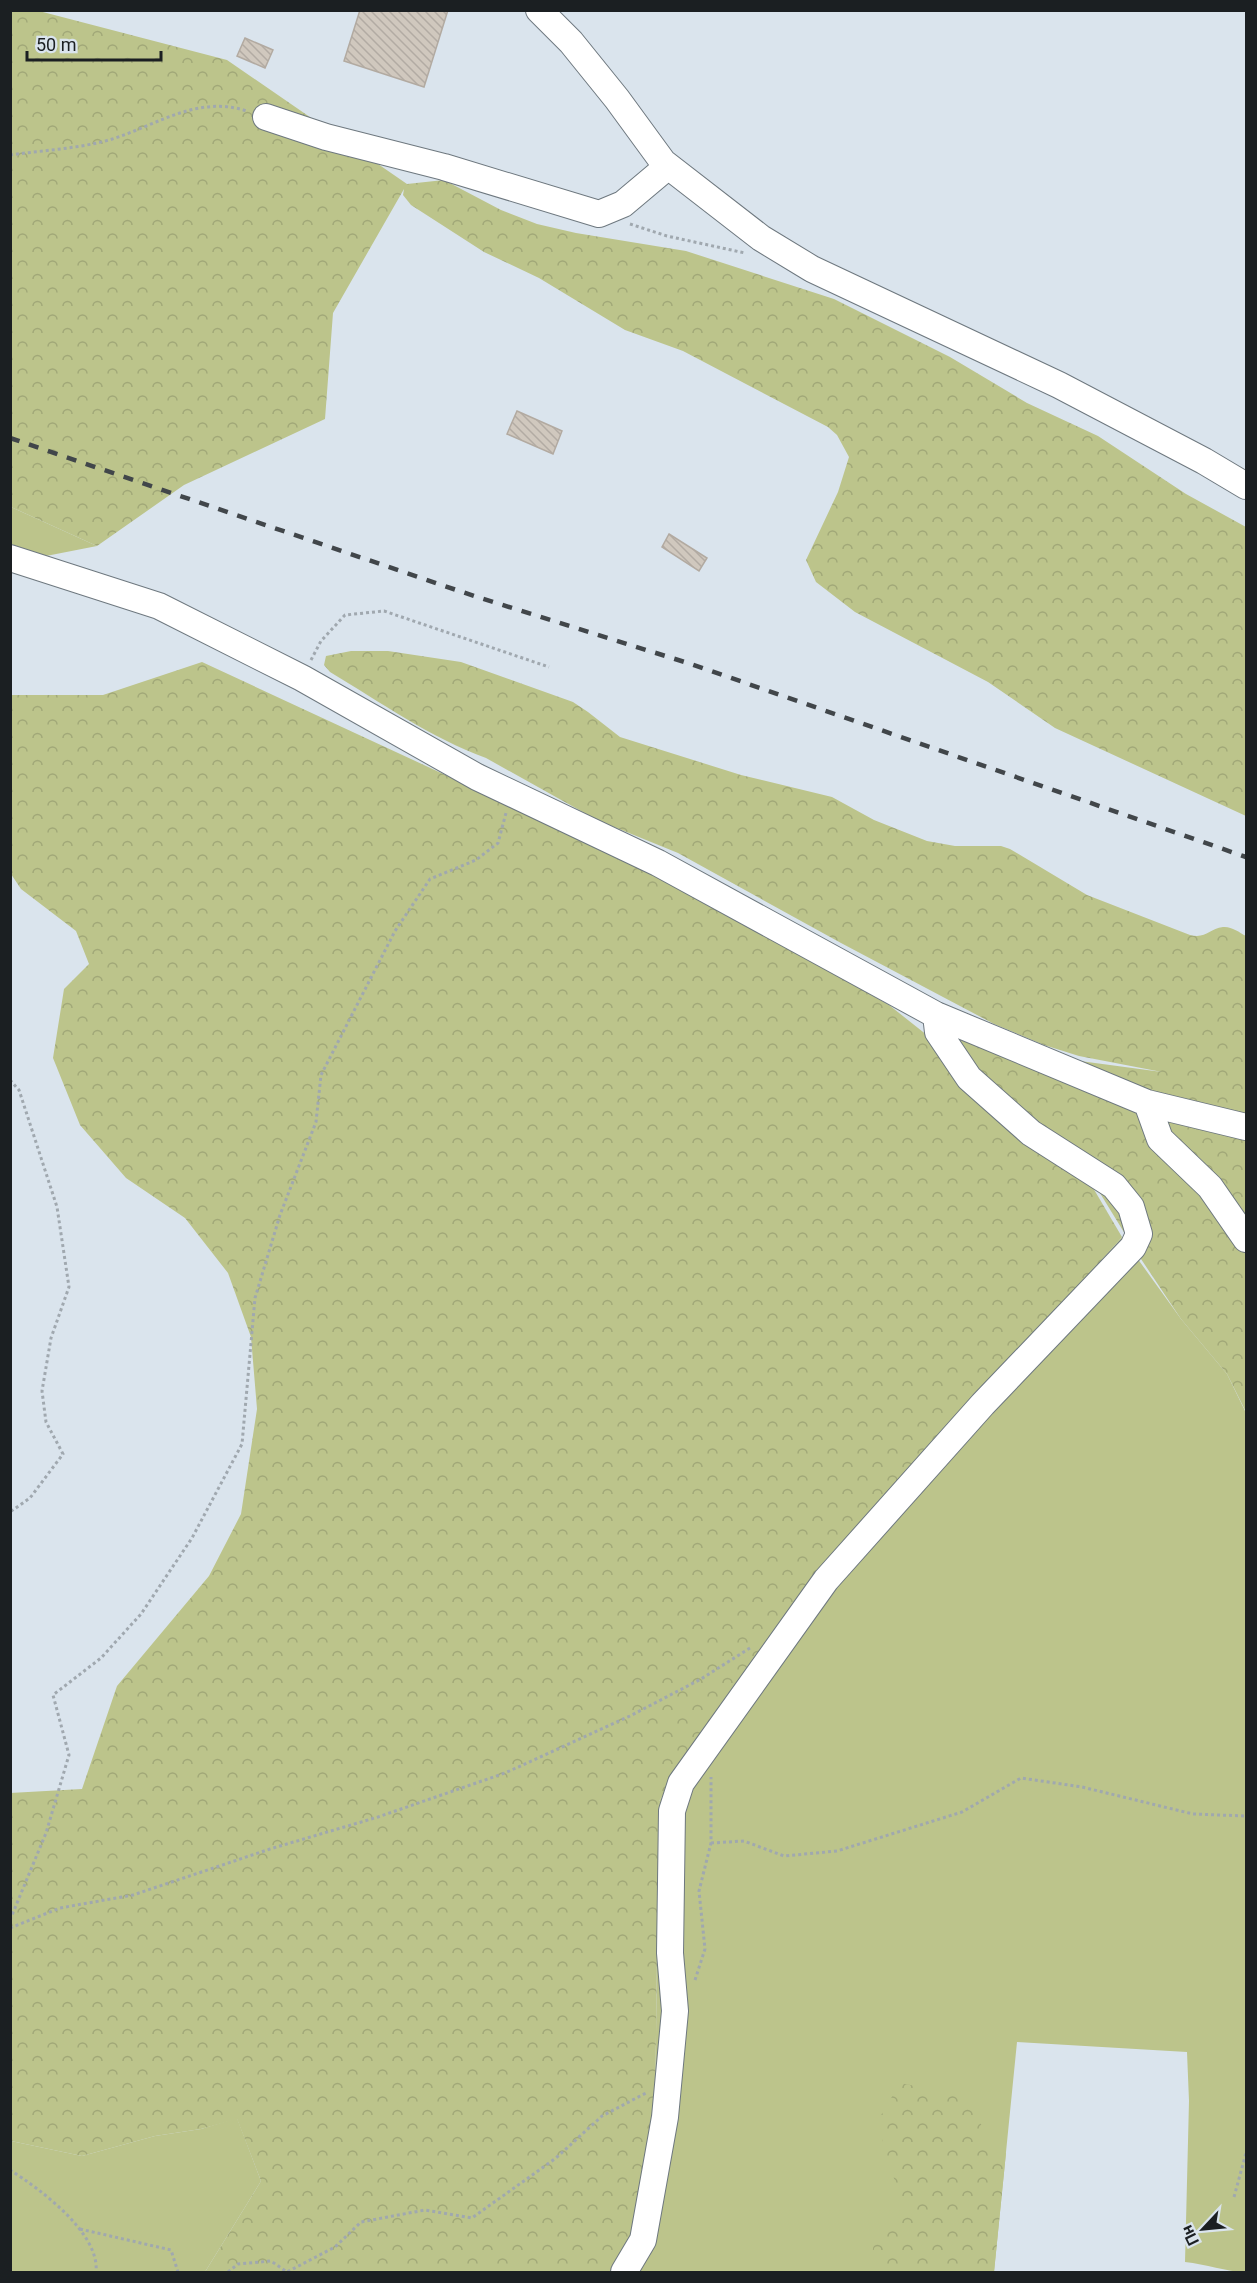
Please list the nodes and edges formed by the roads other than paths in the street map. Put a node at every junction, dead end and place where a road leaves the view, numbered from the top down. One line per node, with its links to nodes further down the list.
1 (539, 10): 3 (lane)
2 (266, 117): 3 (lane)
3 (668, 167): 4 (lane)
4 (1246, 486)
5 (10, 558): 6 (lane)
6 (936, 1015): 7 (lane); 10 (lane)
7 (1147, 1103): 8 (lane); 9 (lane)
8 (1246, 1127)
9 (1246, 1239)
10 (624, 2272)

